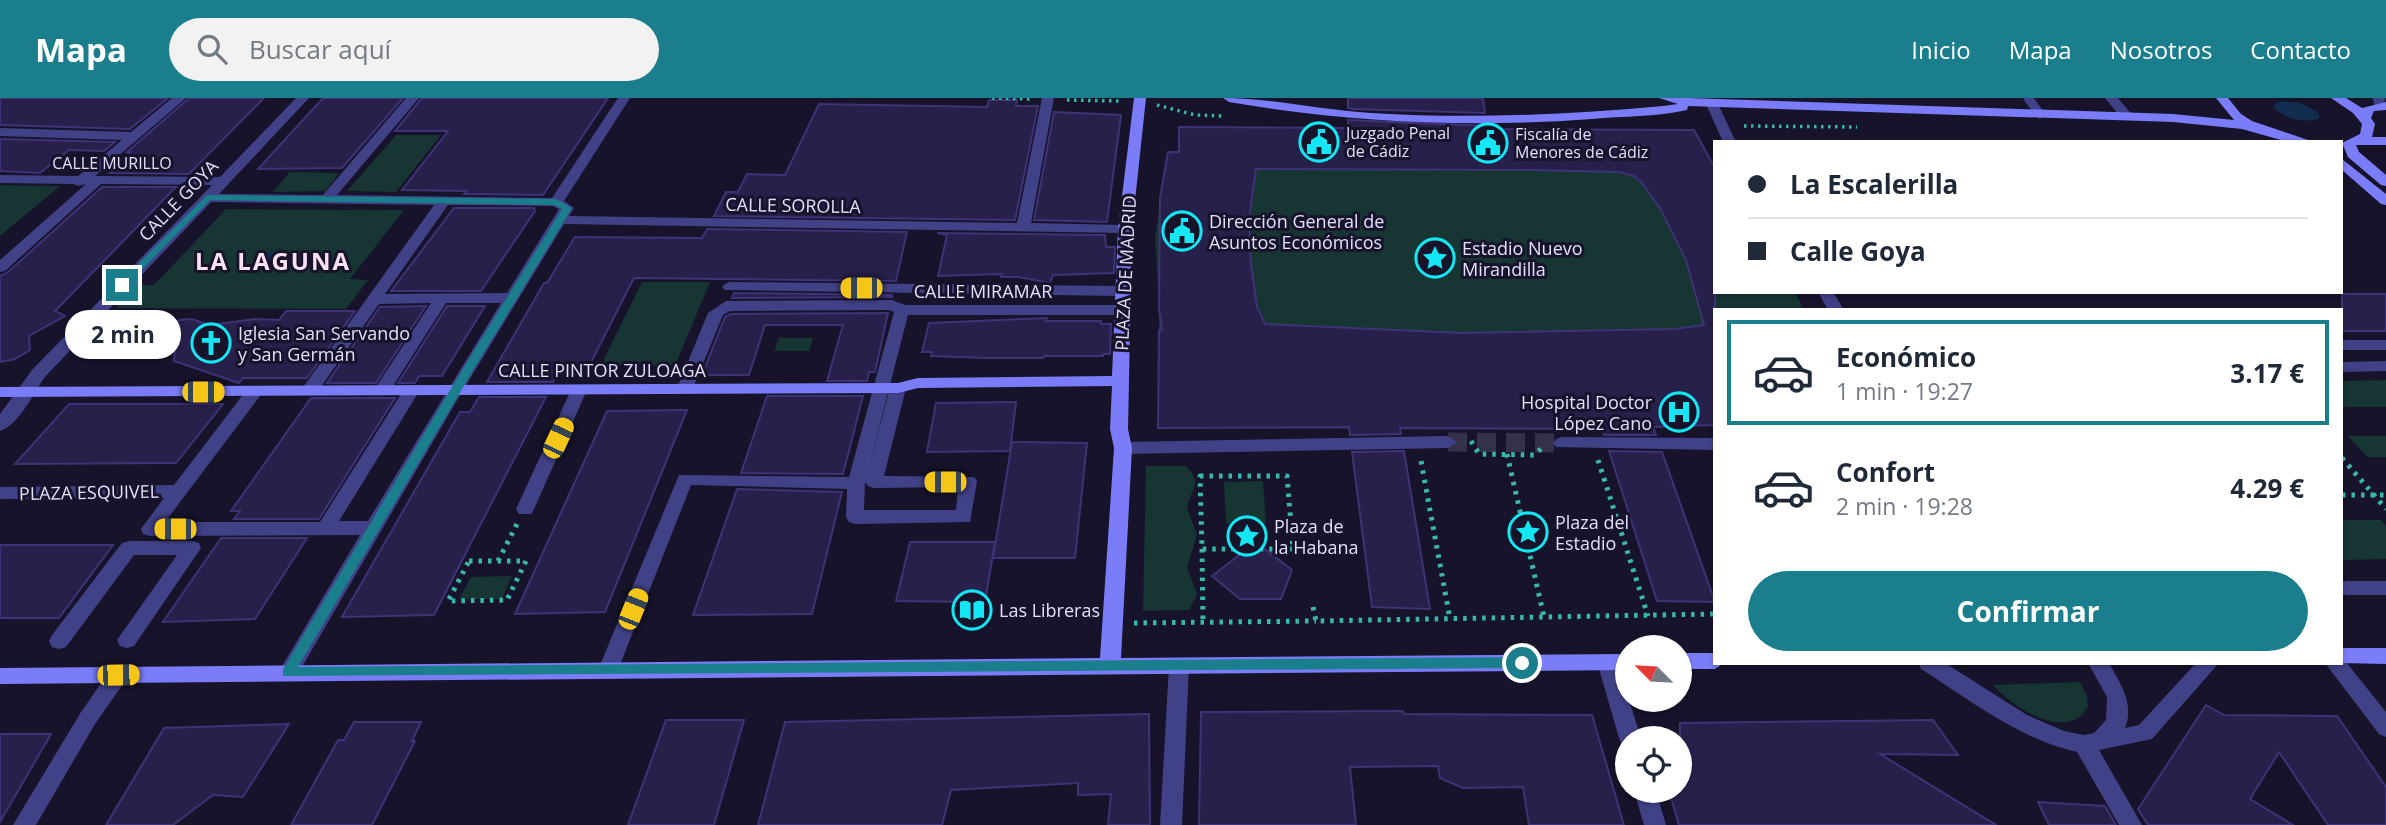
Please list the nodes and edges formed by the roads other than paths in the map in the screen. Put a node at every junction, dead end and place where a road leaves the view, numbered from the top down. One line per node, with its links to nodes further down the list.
1 (180, 98): 25 (street)
2 (303, 98): 32 (street, CALLE GOYA)
3 (413, 98): 37 (street)
4 (624, 98): 40 (street)
5 (1048, 98): 42 (street)
6 (1140, 98): 43 (main road, PLAZA DE MADRID)
7 (1229, 98): 14 (main road)
8 (1665, 98): 16 (main road)
9 (2028, 98): 17 (lane)
10 (2111, 98): 19 (street)
11 (2337, 98): 21 (main road)
12 (2223, 100): 20 (main road); 22 (main road)
13 (1604, 101): 18 (main road)
14 (1271, 103): 18 (main road)
15 (2381, 103): 21 (main road)
16 (1706, 104): 17 (main road); 18 (main road); 26 (street)
17 (2040, 114): 19 (main road)
18 (1599, 115)
19 (2127, 117): 20 (main road)
20 (2173, 118): 22 (main road)
21 (2367, 121): 24 (main road); 29 (main road)
22 (2265, 130): 27 (main road)
23 (0, 132): 25 (street)
24 (2386, 132)
25 (134, 136): 33 (street)
26 (1729, 140)
27 (2300, 140)
28 (2386, 141): 29 (main road)
29 (2350, 142): 35 (main road)
30 (2343, 164): 38 (main road)
31 (0, 179): 33 (street, CALLE MURILLO)
32 (223, 181): 34 (street, CALLE MURILLO); 36 (street, CALLE GOYA)
33 (79, 182): 34 (street, CALLE MURILLO)
34 (96, 182): 44 (street)
35 (2386, 182)
36 (207, 198): 37 (street); 66 (street, CALLE GOYA)
37 (326, 200): 39 (street)
38 (2386, 201)
39 (443, 202): 40 (street); 48 (street)
40 (556, 202): 41 (street)
41 (562, 220): 42 (street, CALLE SOROLLA); 47 (street)
42 (1023, 228): 43 (street, CALLE SOROLLA)
43 (1125, 229): 46 (main road, PLAZA DE MADRID)
44 (0, 268)
45 (730, 287): 46 (street, CALLE MIRAMAR)
46 (1123, 292): 51 (main road, PLAZA DE MADRID)
47 (511, 298): 49 (street); 62 (street)
48 (374, 299): 49 (street); 59 (street)
49 (440, 302): 60 (street)
50 (902, 310): 51 (street, CALLE MIRAMAR); 57 (street, CALLE MIRAMAR); 58 (street)
51 (1122, 310): 56 (main road, PLAZA DE MADRID)
52 (2343, 345): 53 (street)
53 (2386, 345)
54 (2386, 366): 55 (street)
55 (2343, 367)
56 (1120, 381): 58 (main road, CALLE PINTOR ZULOAGA); 71 (main road, PLAZA DE MADRID)
57 (685, 388): 58 (main road, CALLE PINTOR ZULOAGA); 63 (main road, CALLE PINTOR ZULOAGA)
58 (890, 388): 72 (street); 72 (street)
59 (310, 390): 60 (main road, CALLE PINTOR ZULOAGA); 64 (main road, CALLE PINTOR ZULOAGA)
60 (382, 390): 61 (main road, CALLE PINTOR ZULOAGA)
61 (412, 390): 62 (main road, CALLE PINTOR ZULOAGA); 76 (street)
62 (456, 390): 63 (main road, CALLE PINTOR ZULOAGA); 77 (street)
63 (579, 390): 75 (street)
64 (254, 391): 66 (main road, CALLE PINTOR ZULOAGA); 73 (street, PLAZA ESQUIVEL)
65 (0, 392): 66 (main road, CALLE PINTOR ZULOAGA)
66 (26, 392): 67 (street, CALLE GOYA)
67 (0, 425)
68 (1448, 442): 71 (street)
69 (1562, 443): 70 (street)
70 (1713, 444)
71 (1123, 448): 91 (main road, PLAZA DE MADRID)
72 (856, 483): 93 (street)
73 (177, 491): 74 (street, PLAZA ESQUIVEL); 76 (street, PLAZA ESQUIVEL)
74 (0, 494)
75 (522, 514)
76 (325, 528): 77 (street, PLAZA ESQUIVEL)
77 (373, 528): 94 (street)
78 (2343, 588): 79 (street)
79 (2386, 588)
80 (127, 639): 81 (street)
81 (60, 641)
82 (2343, 656): 83 (main road)
83 (2386, 656)
84 (1692, 661): 85 (main road)
85 (1713, 661)
86 (1615, 662): 92 (main road)
87 (1931, 665): 98 (street)
88 (2099, 665): 98 (street)
89 (2207, 665): 98 (street)
90 (2337, 665): 97 (street)
91 (1110, 666): 92 (main road); 93 (main road)
92 (1179, 666): 101 (street)
93 (608, 670): 94 (main road)
94 (288, 673): 95 (main road)
95 (118, 675): 96 (main road); 100 (street)
96 (0, 676)
97 (2386, 728)
98 (2093, 742): 103 (street)
99 (1649, 803): 102 (street)
100 (24, 825)
101 (1171, 825)
102 (1656, 825)
103 (2131, 825)

